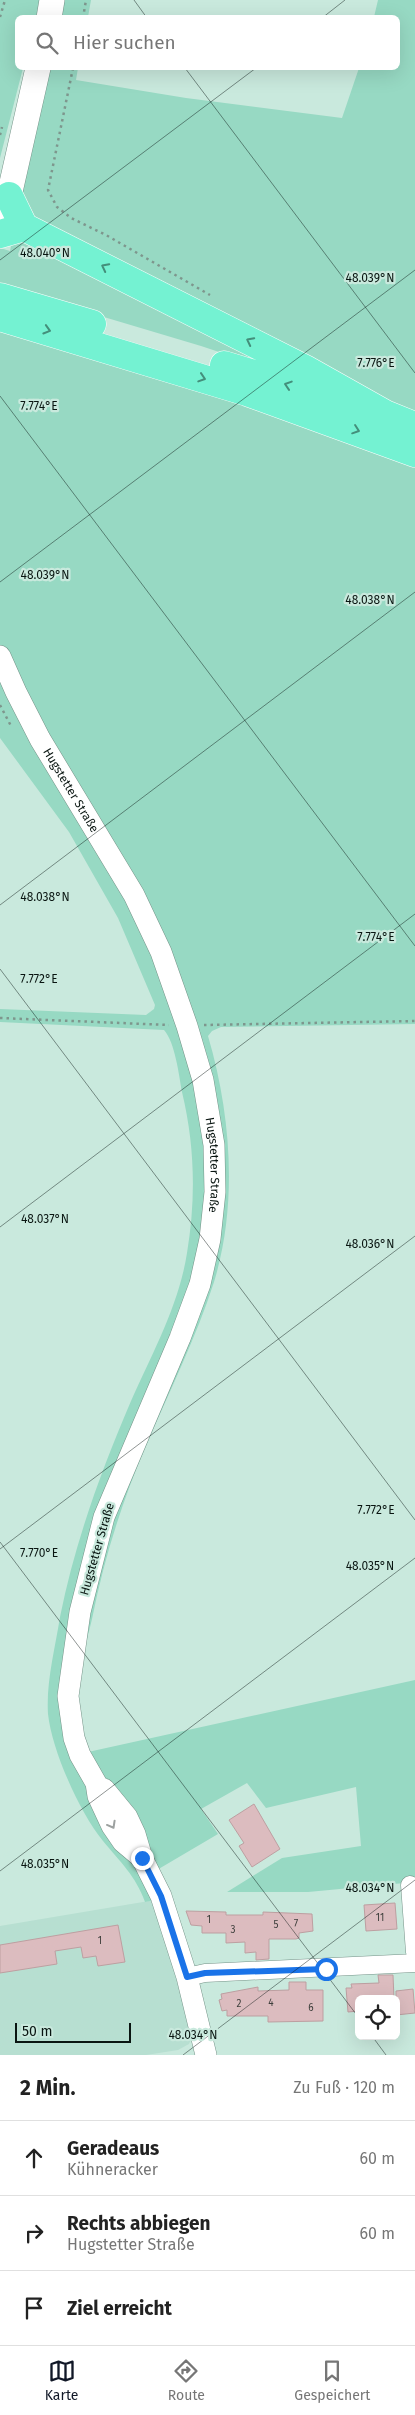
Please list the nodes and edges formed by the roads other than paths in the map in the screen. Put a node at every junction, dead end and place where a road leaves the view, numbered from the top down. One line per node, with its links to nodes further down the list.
1 (52, 0): 2 (main road)
2 (49, 15)
3 (37, 70): 4 (main road)
4 (8, 187): 5 (highway)
5 (8, 228): 8 (highway, one-way to 5)
6 (0, 297): 8 (highway, one-way to 6)
7 (0, 316): 10 (highway, one-way to 10)
8 (385, 414): 9 (highway)
9 (415, 426)
10 (415, 453)
11 (0, 656): 15 (street, Hugstetter Straße)
12 (410, 1885): 13 (street)
13 (415, 1952)
14 (415, 1963): 15 (street)
15 (187, 1977): 16 (street, Hugstetter Straße)
16 (206, 2055)

